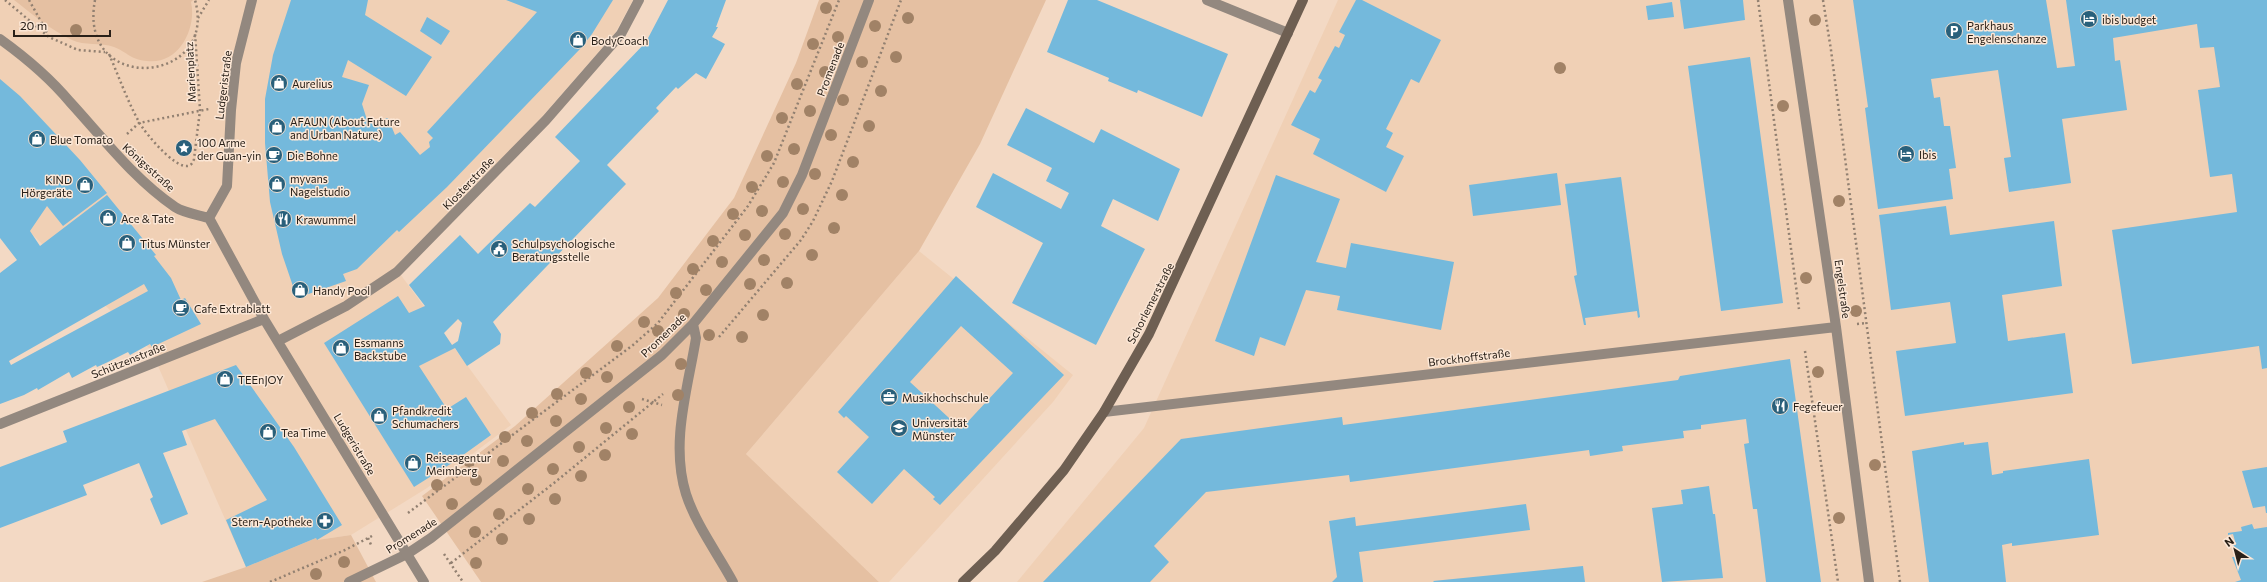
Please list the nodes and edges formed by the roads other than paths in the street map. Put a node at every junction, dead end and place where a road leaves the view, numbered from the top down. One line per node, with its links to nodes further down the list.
1 (252, 0): 9 (street, Ludgeristraße)
2 (639, 0): 13 (street, Klosterstraße)
3 (869, 0): 11 (street, Promenade)
4 (1207, 0): 7 (street)
5 (1303, 0): 7 (main road, Schorlemerstraße)
6 (1788, 0): 12 (street, Engelstraße)
7 (1288, 34): 14 (main road, Schorlemerstraße)
8 (0, 39): 9 (street, Königsstraße)
9 (209, 218): 10 (street)
10 (264, 319): 13 (street, Ludgeristraße); 15 (street, Schützenstraße)
11 (693, 324): 16 (street, Promenade); 19 (street)
12 (1836, 327): 14 (street, Brockhoffstraße); 21 (street, Engelstraße)
13 (278, 341): 16 (street, Ludgeristraße)
14 (1104, 412): 20 (main road, Schorlemerstraße)
15 (0, 424)
16 (407, 554): 17 (street, Promenade); 18 (street, Ludgeristraße)
17 (349, 582)
18 (424, 582)
19 (733, 582)
20 (963, 582)
21 (1870, 582)

